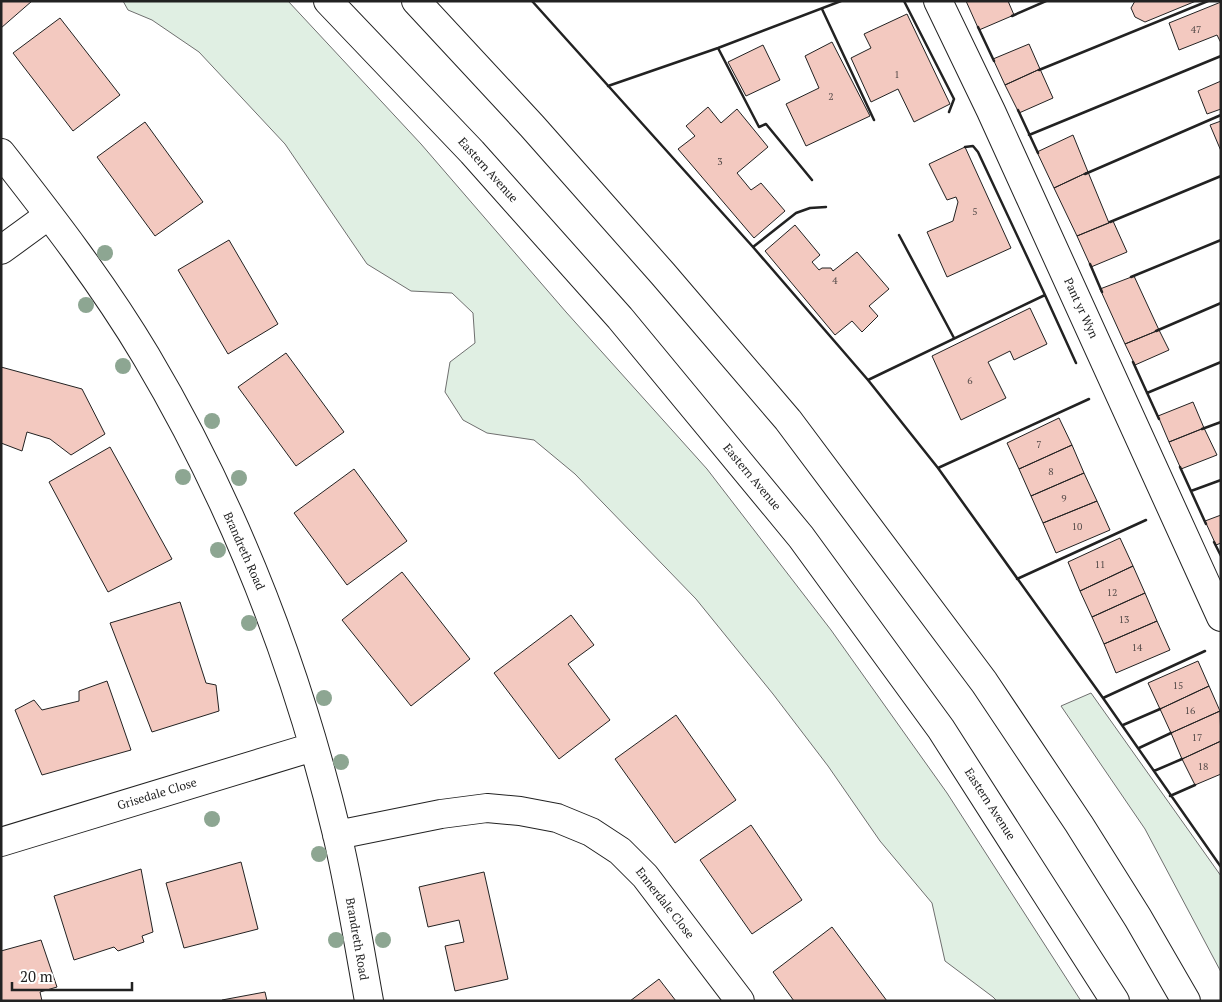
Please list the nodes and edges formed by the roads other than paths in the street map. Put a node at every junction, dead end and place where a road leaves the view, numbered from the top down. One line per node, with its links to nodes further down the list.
1 (328, 1): 13 (main road, Eastern Avenue)
2 (416, 1): 14 (main road)
3 (938, 1): 7 (main road, Pant yr Wyn)
4 (1, 153): 5 (main road, Brandreth Road)
5 (49, 215): 6 (main road); 8 (main road, Brandreth Road)
6 (1, 250)
7 (1221, 617)
8 (314, 747): 9 (main road, Brandreth Road); 10 (main road, Grisedale Close)
9 (337, 835): 11 (main road, Brandreth Road); 12 (main road, Ennerdale Close)
10 (1, 842)
11 (368, 1001)
12 (740, 1001)
13 (1115, 1001)
14 (1186, 1001)

